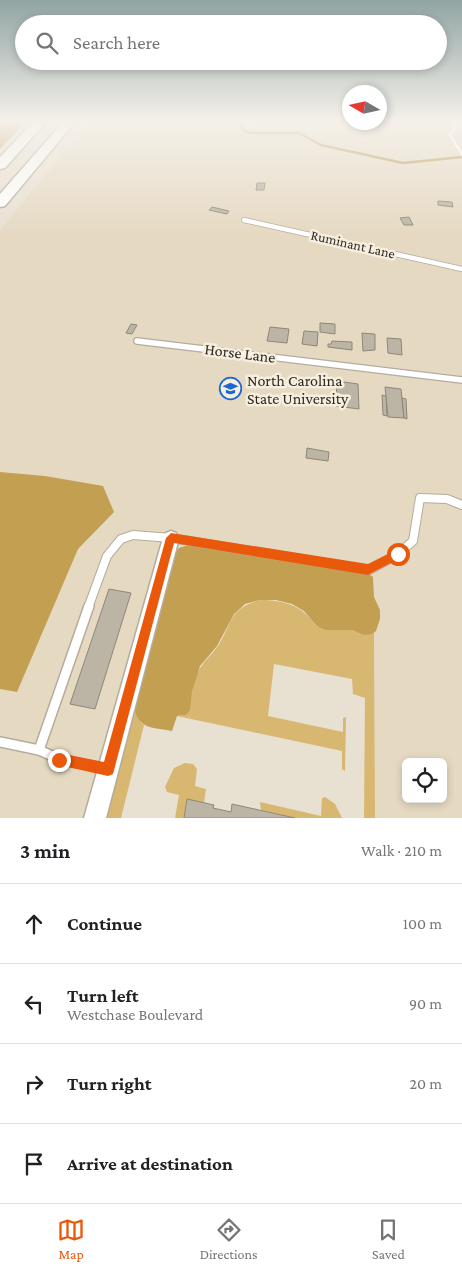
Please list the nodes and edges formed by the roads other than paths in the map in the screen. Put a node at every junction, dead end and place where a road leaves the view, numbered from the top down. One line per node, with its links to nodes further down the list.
1 (38, 159): 2 (highway)
2 (0, 203)
3 (244, 220): 4 (lane, Ruminant Lane)
4 (462, 269)
5 (137, 341): 6 (lane, Horse Lane)
6 (462, 380)
7 (462, 504): 8 (lane)
8 (171, 538): 10 (lane); 11 (street)
9 (0, 742): 10 (lane)
10 (39, 750): 11 (lane)
11 (108, 769): 12 (street)
12 (95, 818)

